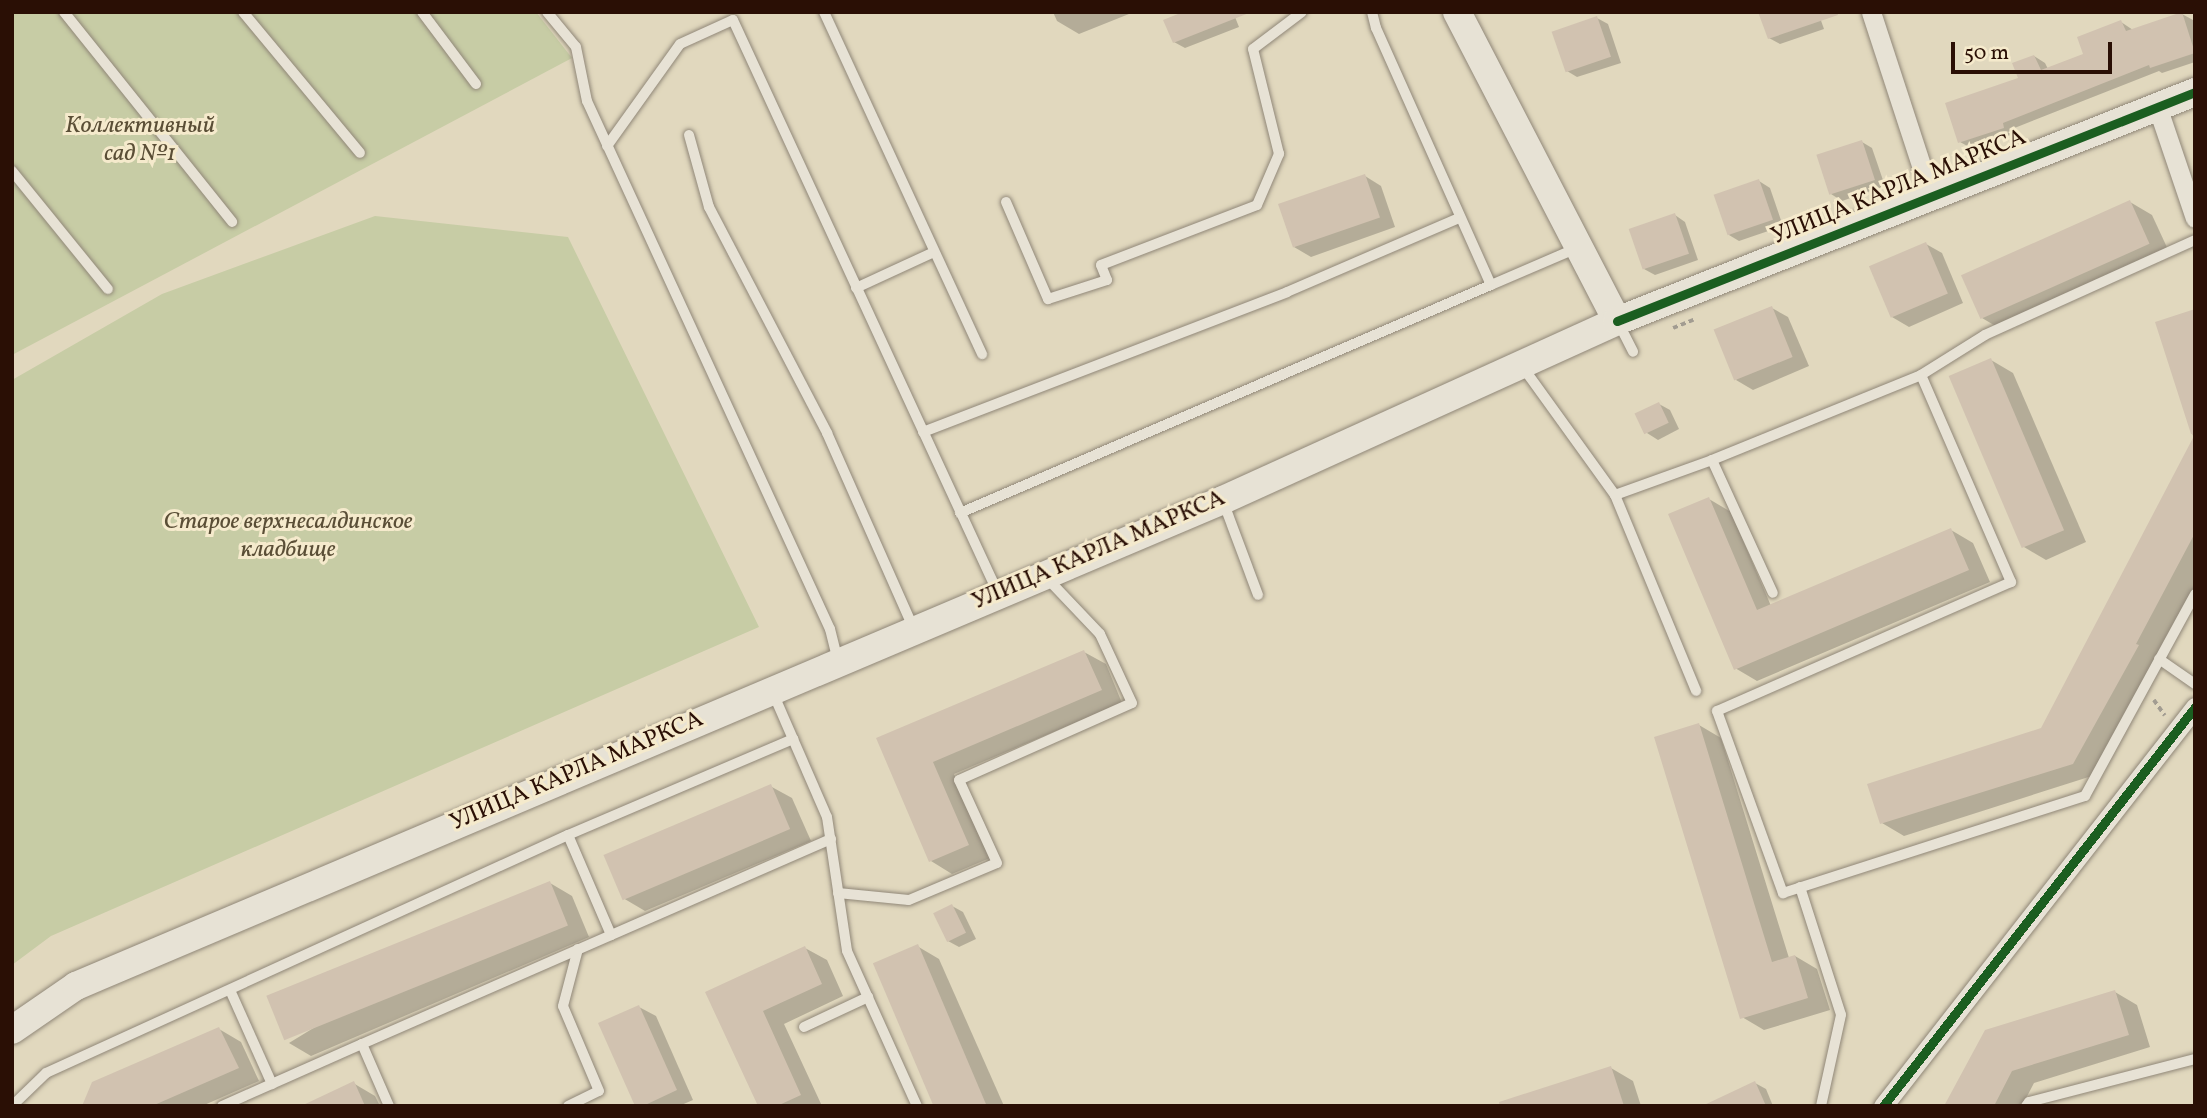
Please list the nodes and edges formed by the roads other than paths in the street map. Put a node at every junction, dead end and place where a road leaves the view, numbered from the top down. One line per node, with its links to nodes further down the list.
1 (64, 12): 21 (lane)
2 (243, 12): 15 (lane)
3 (422, 12): 10 (lane)
4 (547, 12): 14 (lane)
5 (824, 12): 24 (lane)
6 (1302, 12): 18 (lane)
7 (1372, 12): 19 (lane)
8 (1457, 12): 23 (main road)
9 (1871, 12): 17 (street)
10 (476, 83)
11 (2195, 92): 12 (main road, УЛИЦА КАРЛА МАРКСА)
12 (2157, 106): 17 (main road, УЛИЦА КАРЛА МАРКСА); 20 (street)
13 (689, 135): 43 (lane)
14 (607, 146): 26 (lane); 45 (lane)
15 (360, 153)
16 (12, 171): 27 (lane)
17 (1931, 195): 28 (main road, УЛИЦА КАРЛА МАРКСА)
18 (1006, 202)
19 (1459, 218): 25 (lane); 33 (lane)
20 (2195, 218)
21 (232, 222)
22 (2195, 240): 32 (lane)
23 (1579, 247): 25 (lane); 28 (main road)
24 (934, 252): 26 (lane); 30 (lane)
25 (1490, 285): 37 (lane)
26 (856, 288): 33 (lane)
27 (108, 289)
28 (1617, 320): 29 (lane); 31 (main road, УЛИЦА КАРЛА МАРКСА)
29 (1633, 352)
30 (982, 354)
31 (1521, 365): 35 (lane); 36 (main road, УЛИЦА КАРЛА МАРКСА)
32 (1921, 375): 34 (lane); 53 (lane)
33 (923, 432): 37 (lane)
34 (1712, 460): 35 (lane); 40 (lane)
35 (1615, 495): 48 (lane)
36 (1223, 500): 38 (main road, УЛИЦА КАРЛА МАРКСА); 42 (lane)
37 (960, 513): 39 (lane)
38 (1044, 575): 39 (main road, УЛИЦА КАРЛА МАРКСА); 54 (lane)
39 (998, 593): 43 (main road, УЛИЦА КАРЛА МАРКСА)
40 (1773, 593)
41 (2195, 594): 44 (lane)
42 (1258, 595)
43 (914, 629): 45 (main road, УЛИЦА КАРЛА МАРКСА)
44 (2159, 659): 46 (lane); 53 (lane)
45 (838, 662): 47 (main road, УЛИЦА КАРЛА МАРКСА)
46 (2195, 684)
47 (772, 689): 50 (lane); 60 (main road, УЛИЦА КАРЛА МАРКСА)
48 (1696, 691)
49 (2195, 707): 64 (street)
50 (793, 739): 51 (lane); 52 (lane)
51 (568, 835): 55 (lane); 57 (lane)
52 (831, 839): 54 (lane); 55 (lane)
53 (1800, 887): 70 (lane)
54 (838, 893): 58 (lane)
55 (611, 935): 56 (lane)
56 (578, 949): 61 (lane); 68 (lane)
57 (230, 990): 63 (lane); 65 (lane)
58 (868, 997): 59 (lane); 69 (lane)
59 (804, 1027)
60 (12, 1030)
61 (362, 1044): 63 (lane); 67 (lane)
62 (2195, 1059): 71 (lane)
63 (272, 1084): 66 (lane)
64 (1889, 1104)
65 (12, 1106)
66 (222, 1106)
67 (389, 1106)
68 (568, 1106)
69 (917, 1106)
70 (1821, 1106)
71 (2026, 1106)

